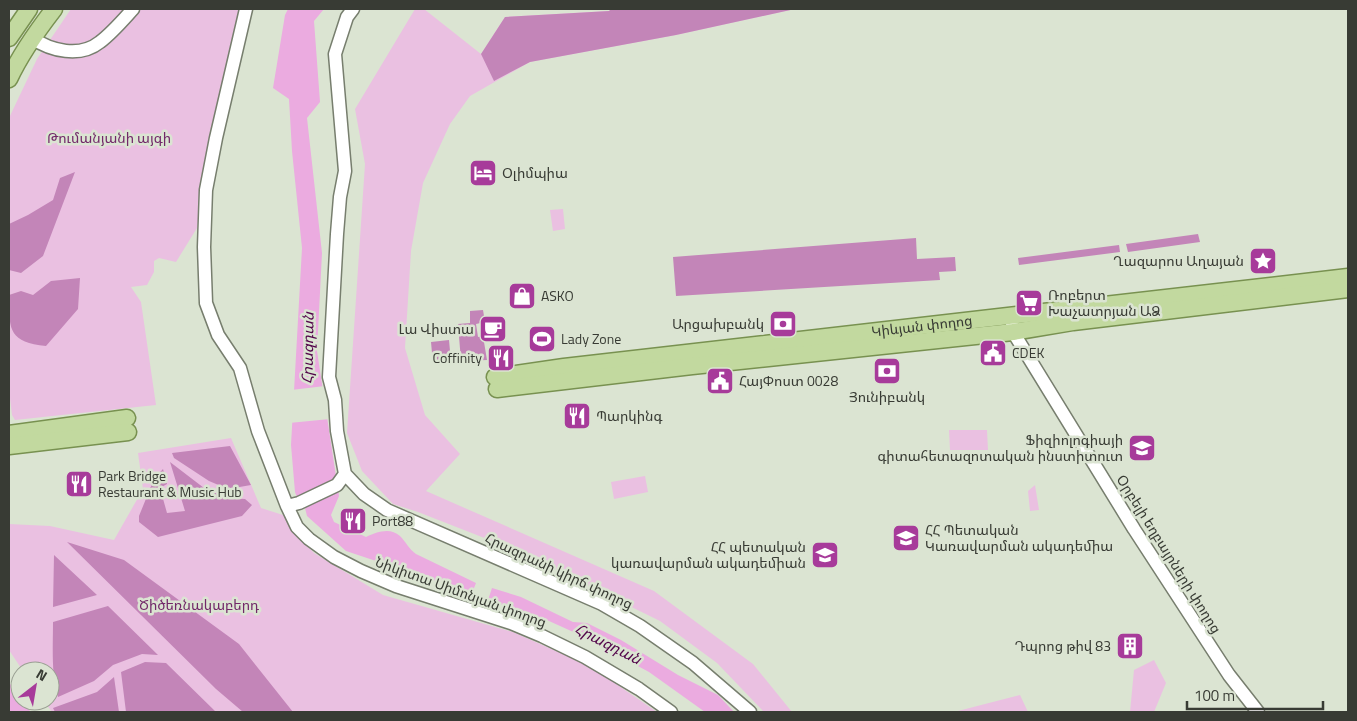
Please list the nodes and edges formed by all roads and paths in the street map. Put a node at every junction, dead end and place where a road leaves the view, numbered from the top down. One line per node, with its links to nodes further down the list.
1 (29, 9): 6 (main road)
2 (54, 9): 7 (main road)
3 (133, 9): 7 (street)
4 (246, 9): 17 (street, Նիկիտա Սիմոնյան փողոց)
5 (353, 9): 16 (street)
6 (11, 29): 7 (main road)
7 (32, 38): 8 (main road)
8 (9, 79)
9 (1348, 277): 11 (main road, Կիևյան փողոց)
10 (1348, 289): 11 (main road, Կիևյան փողոց)
11 (1250, 295): 12 (main road, Կիևյան փողոց)
12 (1012, 324): 13 (main road, Կիևյան փողոց); 20 (street, Օրբելի եղբայրների փողոց)
13 (496, 383)
14 (9, 434): 15 (main road)
15 (9, 446)
16 (341, 480): 17 (street); 19 (street, Հրազդանի կիրճ փողոց)
17 (293, 504): 18 (street, Նիկիտա Սիմոնյան փողոց)
18 (671, 712)
19 (750, 712)
20 (1258, 712)

